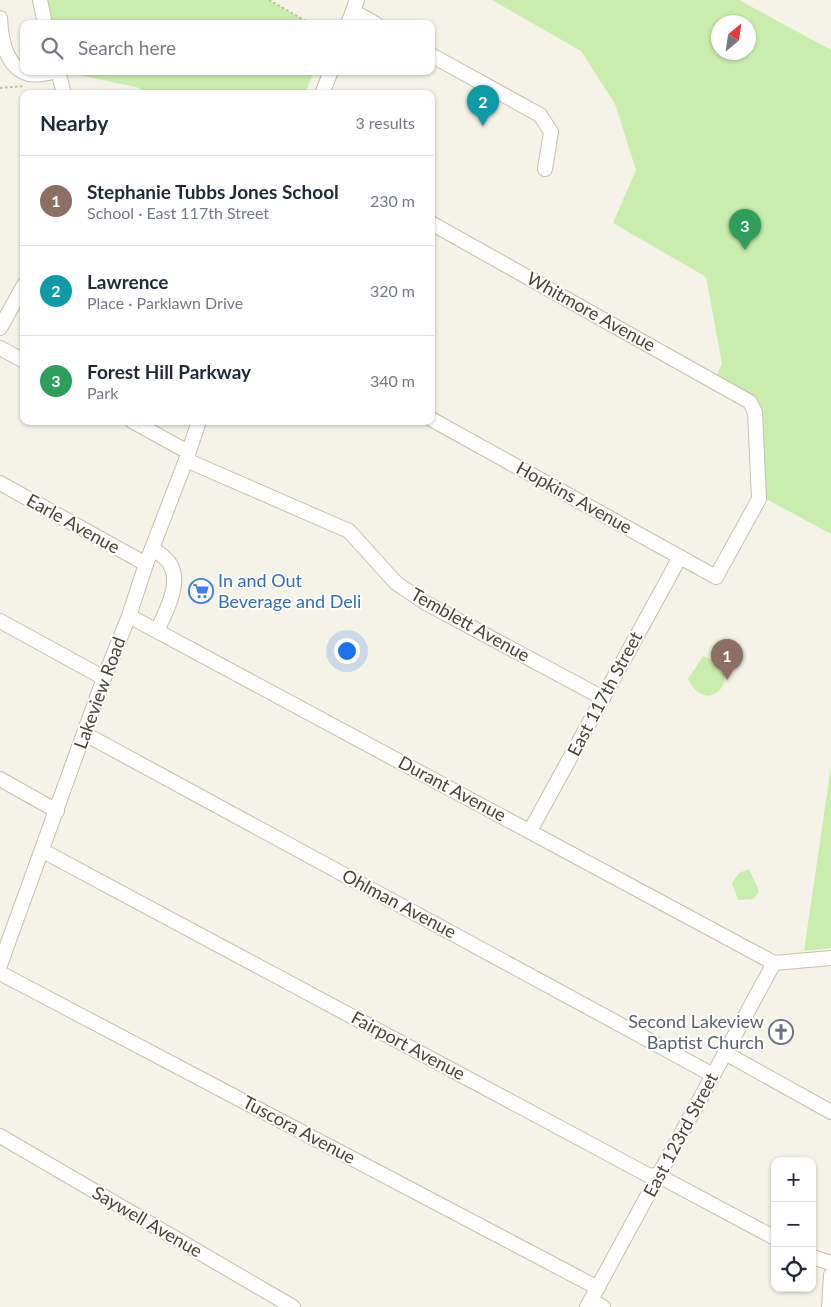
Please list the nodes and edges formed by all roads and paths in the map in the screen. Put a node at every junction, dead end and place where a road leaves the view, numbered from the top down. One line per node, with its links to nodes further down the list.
1 (40, 0): 5 (street)
2 (269, 0): 6 (path)
3 (353, 12): 7 (street)
4 (0, 18): 9 (street)
5 (44, 20)
6 (304, 20)
7 (368, 20)
8 (435, 56): 16 (street)
9 (20, 68)
10 (58, 75): 14 (street)
11 (329, 75): 15 (street)
12 (32, 86): 13 (path)
13 (0, 88)
14 (63, 90)
15 (323, 90)
16 (544, 169)
17 (435, 225): 30 (street, Whitmore Avenue)
18 (20, 292): 19 (street)
19 (0, 328)
20 (0, 348): 21 (street)
21 (20, 359)
22 (435, 421): 28 (street, Hopkins Avenue)
23 (138, 425): 25 (street, Temblett Avenue)
24 (198, 425): 25 (street, Lakeview Road)
25 (187, 456): 27 (street, Lakeview Road); 35 (street, Temblett Avenue)
26 (0, 483): 29 (street, Earle Avenue)
27 (152, 548): 29 (street, Lakeview Road); 33 (street)
28 (680, 557): 30 (street, Hopkins Avenue); 35 (street, East 117th Street)
29 (146, 564): 31 (street, Lakeview Road)
30 (716, 577)
31 (129, 616): 33 (street, Durant Avenue); 34 (street, Lakeview Road)
32 (0, 621): 34 (street)
33 (157, 631): 39 (street, Durant Avenue)
34 (104, 678): 36 (street, Lakeview Road)
35 (603, 698): 39 (street, East 117th Street)
36 (85, 734): 38 (street, Lakeview Road); 46 (street, Ohlman Avenue)
37 (0, 780): 38 (street)
38 (57, 811): 40 (street, Lakeview Road)
39 (530, 831): 43 (street, Durant Avenue)
40 (42, 851): 41 (street, Lakeview Road); 49 (street, Fairport Avenue)
41 (1, 958)
42 (831, 958): 43 (street)
43 (774, 963): 45 (street, East 123rd Street)
44 (0, 973): 54 (street, Tuscora Avenue)
45 (725, 1053): 46 (street, East 123rd Street); 47 (street)
46 (713, 1075): 49 (street, East 123rd Street)
47 (831, 1112)
48 (0, 1136): 56 (street, Saywell Avenue)
49 (659, 1176): 50 (street, Fairport Avenue); 54 (street, East 123rd Street)
50 (771, 1236)
51 (816, 1258): 52 (street)
52 (831, 1263)
53 (831, 1275): 57 (street)
54 (598, 1288): 55 (street, East 123rd Street)
55 (594, 1305)
56 (293, 1307)
57 (829, 1307)

